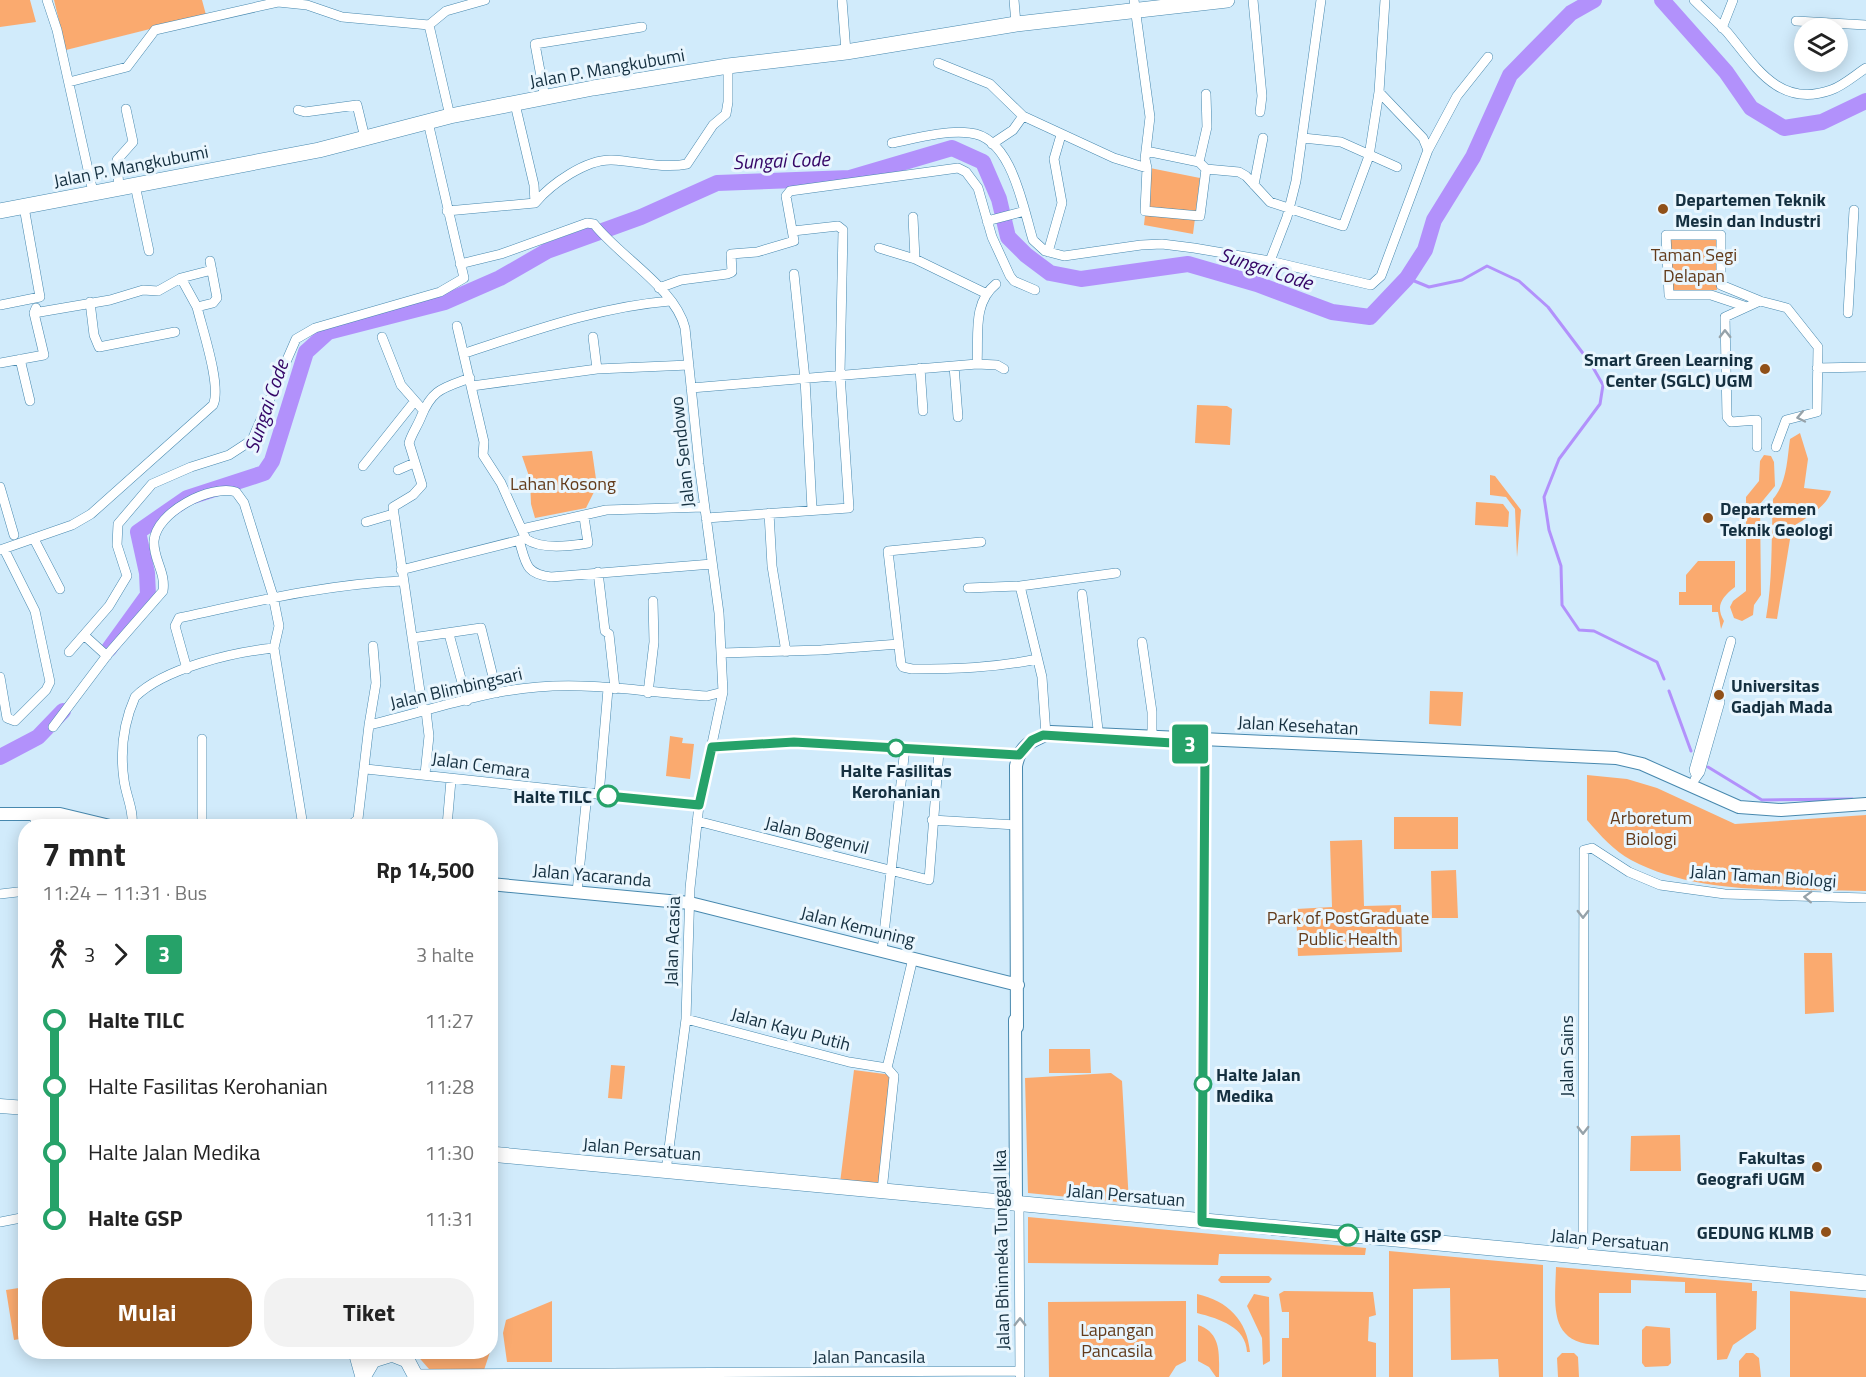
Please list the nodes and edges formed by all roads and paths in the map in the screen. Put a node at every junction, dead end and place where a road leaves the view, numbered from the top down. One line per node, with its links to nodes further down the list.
1 (47, 0): 23 (street)
2 (485, 0): 15 (street)
3 (842, 0): 18 (street)
4 (1014, 0): 12 (street)
5 (1220, 0): 11 (main road, Jalan P. Mangkubumi)
6 (1253, 0): 30 (street)
7 (1321, 0): 37 (street)
8 (1385, 0): 24 (street)
9 (1694, 0): 17 (street)
10 (1733, 0): 17 (street)
11 (1134, 4): 12 (main road, Jalan P. Mangkubumi); 41 (street)
12 (1016, 24): 18 (main road, Jalan P. Mangkubumi)
13 (1848, 24): 14 (street)
14 (1866, 25)
15 (429, 26): 23 (street); 31 (street)
16 (642, 27): 26 (street)
17 (1722, 28): 22 (street)
18 (846, 52): 21 (main road, Jalan P. Mangkubumi)
19 (1488, 57): 40 (street)
20 (938, 63): 32 (street)
21 (728, 66): 26 (main road, Jalan P. Mangkubumi); 50 (street)
22 (1866, 68)
23 (69, 82): 49 (street)
24 (1379, 92): 40 (street); 42 (street)
25 (1206, 94): 43 (street)
26 (544, 98): 27 (main road, Jalan P. Mangkubumi)
27 (515, 104): 31 (main road, Jalan P. Mangkubumi); 50 (street)
28 (126, 109): 48 (street)
29 (298, 110): 35 (street)
30 (1260, 112)
31 (450, 116): 33 (main road, Jalan P. Mangkubumi)
32 (1023, 116): 34 (street); 39 (street)
33 (428, 122): 35 (main road, Jalan P. Mangkubumi); 55 (street)
34 (1061, 135): 45 (street); 62 (street)
35 (365, 138): 46 (main road, Jalan P. Mangkubumi)
36 (1263, 138): 47 (street)
37 (1303, 138): 42 (street); 52 (street)
38 (892, 143): 39 (street)
39 (992, 144): 56 (street)
40 (1428, 150): 64 (street)
41 (1146, 151): 43 (street); 45 (street)
42 (1369, 156): 44 (street); 52 (street)
43 (1202, 166): 45 (street); 47 (street)
44 (1398, 167)
45 (1147, 168)
46 (135, 185): 48 (main road, Jalan P. Mangkubumi); 61 (street)
47 (1254, 185): 52 (street)
48 (119, 188): 49 (main road, Jalan P. Mangkubumi)
49 (93, 192): 51 (main road, Jalan P. Mangkubumi)
50 (535, 203): 55 (street)
51 (24, 207): 54 (main road, Jalan P. Mangkubumi); 72 (street)
52 (1289, 209): 64 (street)
53 (1854, 210): 80 (street)
54 (0, 211)
55 (447, 211): 65 (street)
56 (1022, 212): 58 (street); 62 (street)
57 (913, 217): 63 (street)
58 (990, 221): 59 (street); 70 (street)
59 (793, 231): 69 (street); 96 (street)
60 (879, 248): 63 (street)
61 (149, 251)
62 (1048, 252): 64 (street)
63 (915, 259): 71 (street)
64 (1270, 261)
65 (460, 264): 69 (street, Jalan Sendowo); 137 (street)
66 (794, 274): 97 (street)
67 (181, 278): 75 (street); 78 (street); 78 (street)
68 (996, 284): 71 (street)
69 (659, 288): 73 (street, Jalan Sendowo)
70 (1035, 290)
71 (985, 293): 89 (street)
72 (40, 297): 76 (street); 79 (street)
73 (670, 301): 85 (street); 88 (street, Jalan Sendowo)
74 (1760, 301): 77 (street); 77 (street); 93 (street)
75 (90, 302): 79 (street); 82 (street)
76 (0, 305)
77 (1744, 306): 105 (street, one-way to 77)
78 (197, 307): 120 (street)
79 (34, 313): 86 (street)
80 (1848, 313)
81 (457, 326): 85 (street)
82 (175, 332)
83 (382, 337): 101 (street)
84 (593, 337): 94 (street)
85 (465, 353): 98 (street)
86 (20, 359): 87 (street); 100 (street)
87 (0, 363)
88 (689, 364): 94 (street); 99 (street, Jalan Sendowo)
89 (977, 364): 90 (street); 95 (street)
90 (954, 366): 92 (street); 104 (street)
91 (1866, 367): 93 (street)
92 (920, 368): 96 (street); 103 (street)
93 (1817, 368): 106 (street, one-way to 106)
94 (597, 369): 98 (street)
95 (1004, 369)
96 (840, 374): 97 (street); 112 (street)
97 (805, 379): 99 (street); 112 (street)
98 (471, 382): 102 (street); 118 (street)
99 (691, 388): 111 (street, Jalan Sendowo)
100 (30, 401)
101 (414, 402): 102 (street); 108 (street)
102 (423, 410): 107 (street)
103 (923, 411)
104 (958, 417)
105 (1757, 447)
106 (1776, 447)
107 (414, 463): 109 (street); 114 (street)
108 (363, 466)
109 (398, 470)
110 (0, 487): 119 (street)
111 (704, 507): 115 (street); 116 (street, Jalan Sendowo)
112 (813, 509): 113 (street)
113 (769, 513): 116 (street); 144 (street)
114 (393, 514): 117 (street); 125 (street)
115 (584, 517): 118 (street); 121 (street)
116 (706, 518): 124 (street, Jalan Sendowo)
117 (366, 522)
118 (522, 529): 121 (street)
119 (14, 535)
120 (34, 539): 123 (street); 131 (street)
121 (522, 540): 125 (street); 126 (street)
122 (981, 543): 140 (street)
123 (2, 549): 149 (street)
124 (712, 564): 126 (street); 145 (street, Jalan Sendowo)
125 (401, 570): 128 (street)
126 (598, 572): 150 (street)
127 (1116, 573): 129 (street)
128 (403, 581): 133 (street); 136 (street)
129 (1020, 585): 130 (street); 147 (street)
130 (968, 588)
131 (60, 589)
132 (1082, 594): 162 (street)
133 (273, 596): 142 (street); 146 (street); 148 (street)
134 (653, 601): 153 (street)
135 (449, 634): 136 (street); 152 (street); 155 (street)
136 (412, 638): 156 (street)
137 (88, 639): 143 (street); 146 (street)
138 (1731, 641): 172 (street)
139 (1142, 642): 161 (street)
140 (899, 644): 144 (street); 147 (street)
141 (373, 646): 158 (street)
142 (274, 648): 148 (street); 185 (street)
143 (69, 652)
144 (786, 652): 145 (street)
145 (722, 653): 151 (street, Jalan Sendowo)
146 (106, 655): 159 (street)
147 (1037, 659): 160 (street)
148 (187, 669): 183 (street)
149 (0, 677)
150 (611, 689): 152 (street, Jalan Blimbingsari); 153 (street, Jalan Blimbingsari); 175 (street)
151 (723, 692): 154 (street, Jalan Blimbingsari); 157 (street, Jalan Sendowo)
152 (496, 693): 155 (street, Jalan Blimbingsari)
153 (648, 693): 154 (street, Jalan Blimbingsari)
154 (707, 696): 157 (street)
155 (466, 701): 156 (street, Jalan Blimbingsari)
156 (424, 712): 158 (street, Jalan Blimbingsari); 171 (street)
157 (716, 713): 166 (street, Jalan Acasia)
158 (369, 725): 170 (street, Jalan Blimbingsari)
159 (53, 727)
160 (1046, 735): 162 (street, Jalan Kesehatan); 169 (street)
161 (1152, 736): 163 (street, Jalan Kesehatan); 165 (street, Jalan Kesehatan)
162 (1099, 737): 163 (street, Jalan Kesehatan)
163 (1121, 738): 165 (street, Jalan Kesehatan)
164 (202, 740): 184 (street)
165 (1205, 742): 172 (street, Jalan Kesehatan)
166 (712, 747): 167 (street); 177 (street, Jalan Acasia)
167 (905, 748): 168 (street); 192 (street)
168 (939, 750): 169 (street); 188 (street)
169 (1019, 755): 190 (street, Jalan Bhinneka Tunggal Ika)
170 (366, 769): 171 (street, Jalan Cemara); 186 (street, Jalan Blimbingsari)
171 (425, 774): 173 (street, Jalan Cemara)
172 (1696, 777): 176 (street, Jalan Kesehatan); 178 (street, Jalan Kesehatan)
173 (451, 780): 174 (street, Jalan Cemara); 187 (street)
174 (587, 794): 175 (street, Jalan Cemara); 195 (street)
175 (599, 795): 177 (street, Jalan Cemara)
176 (1866, 804)
177 (699, 805): 189 (street, Jalan Acasia)
178 (1866, 811)
179 (34, 813): 180 (street); 181 (street); 182 (street)
180 (0, 814)
181 (35, 819)
182 (85, 819)
183 (133, 819)
184 (202, 819)
185 (302, 819)
186 (358, 819)
187 (448, 819)
188 (932, 820): 190 (street); 192 (street, Jalan Bogenvil)
189 (697, 821): 192 (street, Jalan Bogenvil); 198 (street, Jalan Acasia)
190 (1016, 825): 201 (street, Jalan Bhinneka Tunggal Ika)
191 (1582, 855): 197 (street, Jalan Taman Biologi, one-way to 191); 212 (street, Jalan Sains, one-way to 212)
192 (891, 871): 199 (street)
193 (498, 885): 195 (street, Jalan Yacaranda)
194 (18, 892): 196 (street)
195 (577, 892): 198 (street, Jalan Yacaranda)
196 (0, 894)
197 (1866, 898)
198 (690, 903): 199 (street, Jalan Kemuning); 202 (street, Jalan Acasia)
199 (882, 951): 200 (street, Jalan Kemuning)
200 (913, 958): 201 (street, Jalan Kemuning); 203 (street)
201 (1016, 984): 209 (street, Jalan Bhinneka Tunggal Ika)
202 (686, 1019): 203 (street, Jalan Kayu Putih); 207 (street, Jalan Acasia)
203 (887, 1068): 208 (street)
204 (0, 1106): 205 (main road)
205 (18, 1107)
206 (498, 1155): 207 (main road, Jalan Persatuan)
207 (666, 1171): 208 (main road, Jalan Persatuan)
208 (882, 1191): 209 (main road, Jalan Persatuan)
209 (1017, 1204): 212 (main road, Jalan Persatuan); 217 (street, Jalan Bhinneka Tunggal Ika, one-way to 209)
210 (18, 1219): 211 (street)
211 (0, 1222)
212 (1583, 1257): 213 (main road, Jalan Persatuan)
213 (1866, 1283)
214 (358, 1359): 223 (main road)
215 (373, 1359): 223 (main road)
216 (405, 1359): 218 (main road)
217 (1019, 1374): 221 (street, Jalan Pancasila)
218 (416, 1375): 222 (street, Jalan Pancasila)
219 (699, 1375): 220 (street, Jalan Pancasila); 222 (street, Jalan Pancasila)
220 (718, 1375): 221 (street, Jalan Pancasila)
221 (831, 1375)
222 (515, 1376)
223 (363, 1377)

